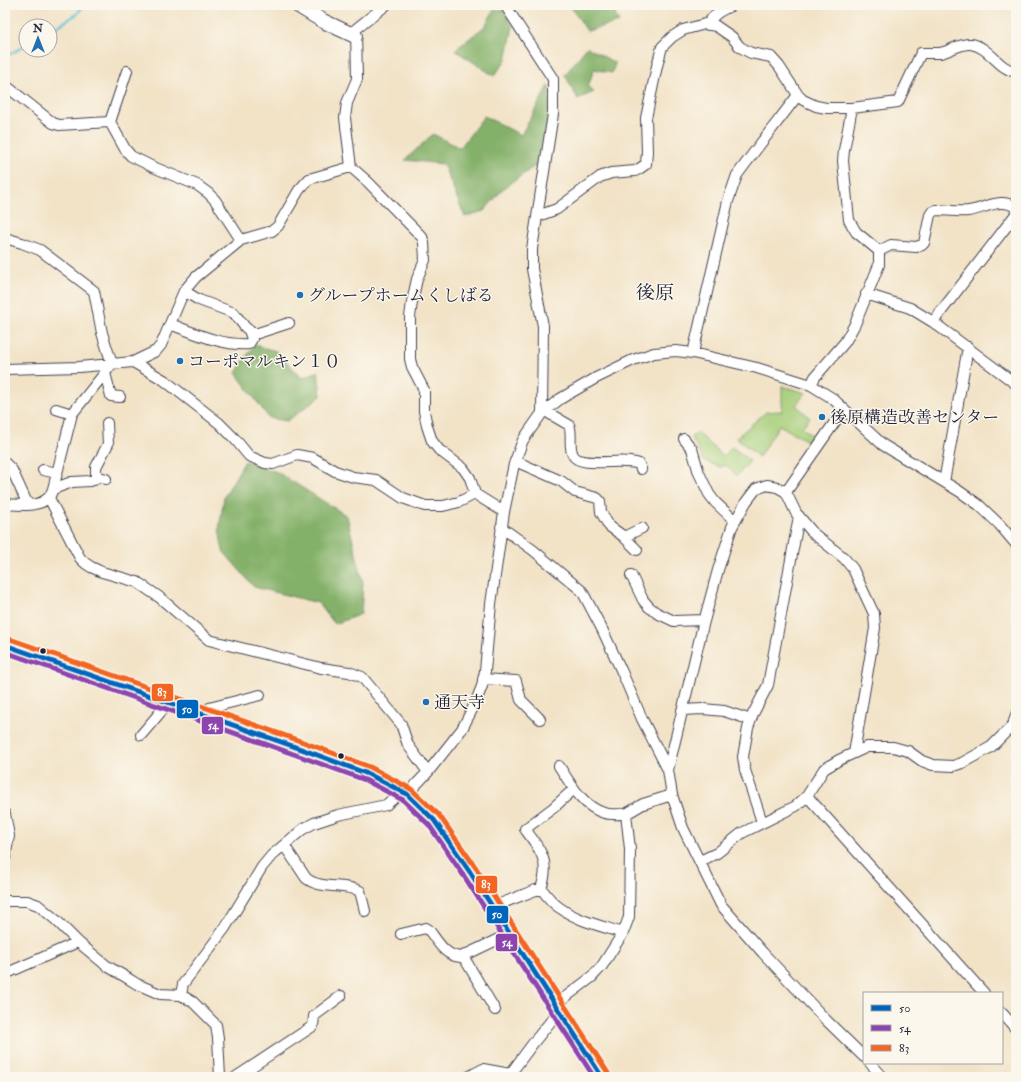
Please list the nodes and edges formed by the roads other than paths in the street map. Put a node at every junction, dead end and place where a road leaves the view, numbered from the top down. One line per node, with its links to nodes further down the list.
1 (297, 5): 6 (main road)
2 (386, 5): 6 (street)
3 (505, 5): 16 (street)
4 (733, 5): 5 (street)
5 (708, 25): 10 (street); 16 (street)
6 (355, 36): 13 (street)
7 (127, 71): 12 (street)
8 (1016, 72): 11 (street)
9 (5, 85): 12 (street)
10 (798, 95): 11 (street); 27 (street)
11 (852, 108): 19 (street)
12 (110, 122): 18 (street)
13 (351, 167): 18 (street); 49 (street)
14 (1016, 208): 19 (street)
15 (1016, 214): 22 (street)
16 (538, 216): 37 (street)
17 (5, 238): 29 (street)
18 (241, 240): 20 (street)
19 (879, 251): 21 (street)
20 (184, 291): 24 (street); 25 (street)
21 (866, 294): 22 (street); 33 (street)
22 (933, 322): 26 (street)
23 (289, 323): 25 (street)
24 (170, 324): 25 (street); 28 (street)
25 (249, 330)
26 (968, 348): 32 (street); 46 (street)
27 (693, 353): 33 (street); 37 (street)
28 (133, 362): 29 (street); 49 (street)
29 (112, 364): 30 (street); 31 (street)
30 (5, 369)
31 (105, 373): 34 (street); 38 (street)
32 (1016, 384)
33 (811, 385): 36 (street)
34 (120, 397)
35 (56, 409): 38 (street)
36 (844, 409): 46 (street); 47 (street)
37 (544, 412): 41 (street); 43 (street)
38 (72, 414): 45 (street)
39 (108, 423): 48 (street)
40 (684, 439): 54 (street)
41 (515, 461): 52 (street); 57 (street)
42 (5, 463): 51 (street)
43 (641, 469)
44 (44, 470): 45 (street)
45 (56, 473): 48 (street)
46 (944, 482): 58 (street)
47 (786, 492): 53 (street); 54 (street)
48 (51, 493): 51 (street); 75 (street)
49 (475, 494): 52 (street)
50 (5, 504): 51 (street)
51 (28, 505)
52 (504, 512): 55 (street)
53 (799, 516): 70 (street); 72 (street)
54 (735, 521): 61 (street)
55 (502, 527): 63 (street); 74 (street)
56 (642, 528): 57 (street)
57 (624, 537): 59 (street)
58 (1016, 544)
59 (637, 550)
60 (631, 575): 61 (street)
61 (704, 620): 66 (street)
62 (5, 646): 65 (main road)
63 (483, 679): 69 (street); 75 (street)
64 (260, 695): 67 (street)
65 (169, 702): 67 (main road); 71 (street)
66 (682, 710): 70 (street); 74 (street)
67 (206, 715): 77 (main road)
68 (1016, 715): 72 (street)
69 (540, 719)
70 (751, 720): 82 (street)
71 (141, 735)
72 (854, 753): 79 (street)
73 (559, 766): 76 (street)
74 (668, 770): 78 (street)
75 (428, 772): 77 (street)
76 (574, 789): 81 (street); 86 (street)
77 (405, 792): 83 (street); 88 (main road)
78 (672, 795): 81 (street); 85 (street)
79 (807, 796): 82 (street); 96 (street)
80 (5, 814): 84 (street)
81 (626, 814): 90 (street)
82 (762, 822): 85 (street)
83 (284, 845): 89 (street); 97 (street)
84 (5, 858)
85 (700, 861): 103 (street)
86 (541, 888): 88 (street); 90 (street)
87 (5, 901): 93 (street)
88 (492, 907): 92 (main road)
89 (365, 911)
90 (623, 933): 99 (street)
91 (401, 934): 94 (street)
92 (509, 934): 94 (street); 99 (main road)
93 (78, 942): 95 (street); 97 (street)
94 (463, 956): 100 (street)
95 (5, 974)
96 (983, 992)
97 (181, 995): 106 (street)
98 (341, 996): 107 (street)
99 (557, 1008): 105 (street); 109 (main road)
100 (495, 1010)
101 (1003, 1014): 102 (street)
102 (1016, 1029)
103 (863, 1056)
104 (871, 1064): 110 (street)
105 (509, 1076): 108 (street)
106 (220, 1077)
107 (236, 1077)
108 (468, 1077)
109 (602, 1077)
110 (882, 1077)

